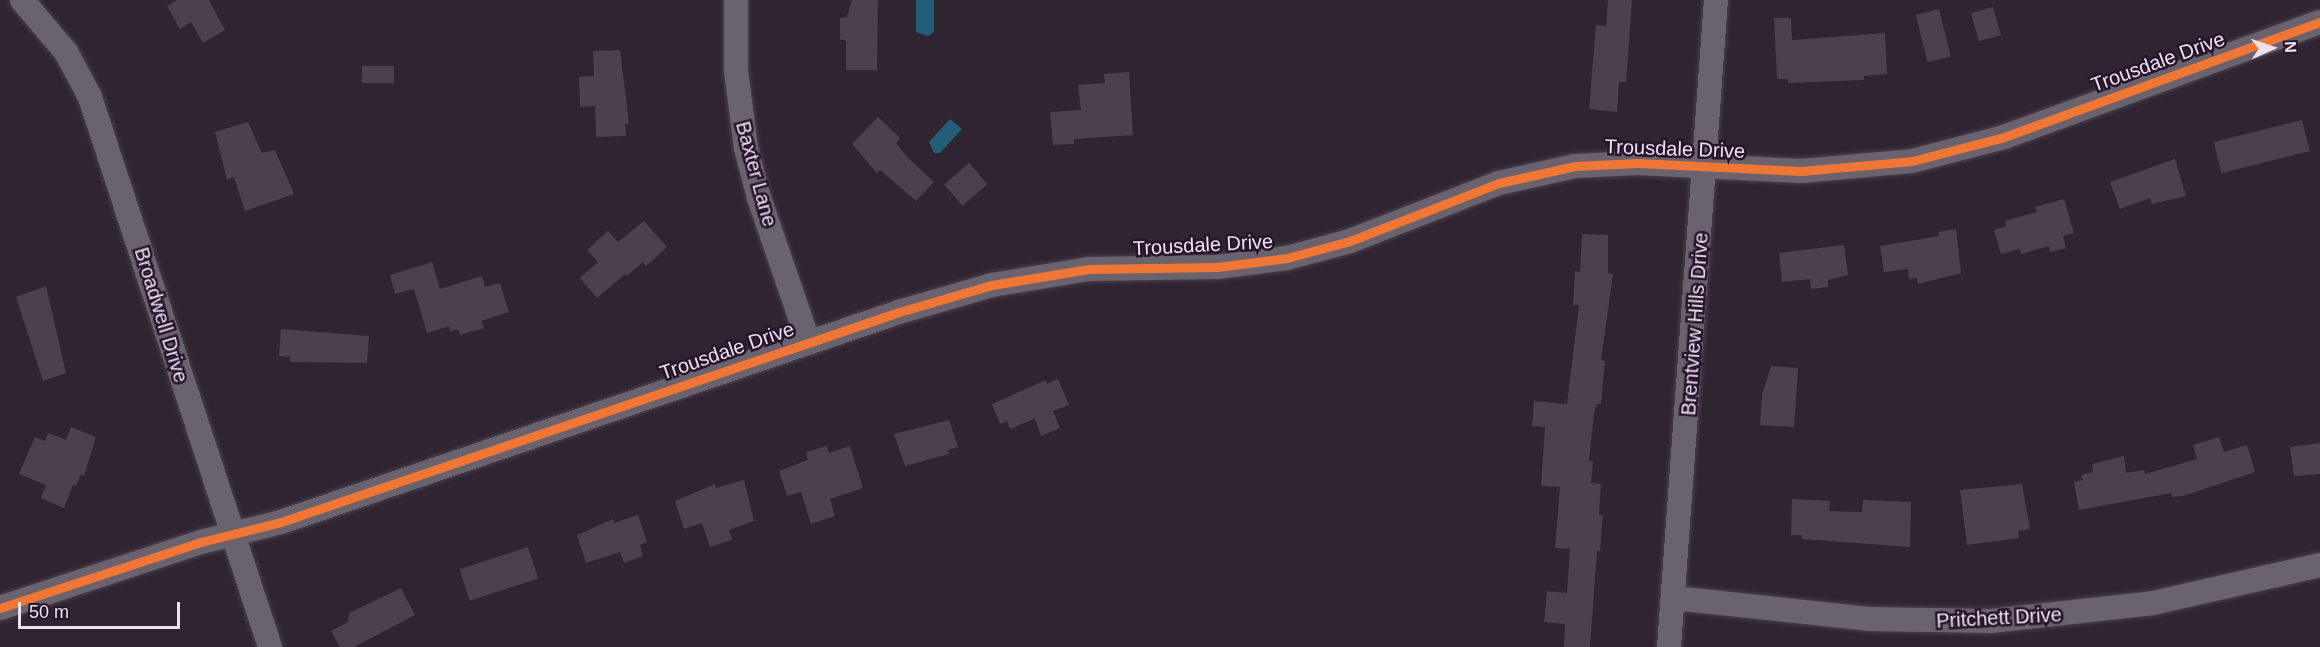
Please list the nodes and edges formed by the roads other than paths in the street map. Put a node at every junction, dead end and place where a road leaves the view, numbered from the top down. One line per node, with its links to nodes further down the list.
1 (22, 0): 7 (street, Broadwell Drive)
2 (736, 0): 6 (street, Baxter Lane)
3 (1716, 0): 5 (street, Brentview Hills Drive)
4 (2320, 22): 5 (street, Trousdale Drive)
5 (1707, 166): 6 (street, Trousdale Drive); 9 (street, Brentview Hills Drive)
6 (809, 343): 7 (street, Trousdale Drive)
7 (234, 533): 10 (street, Trousdale Drive); 11 (street, Broadwell Drive)
8 (2320, 565): 9 (street, Pritchett Drive)
9 (1674, 598): 12 (street, Brentview Hills Drive)
10 (0, 608)
11 (270, 647)
12 (1670, 647)

